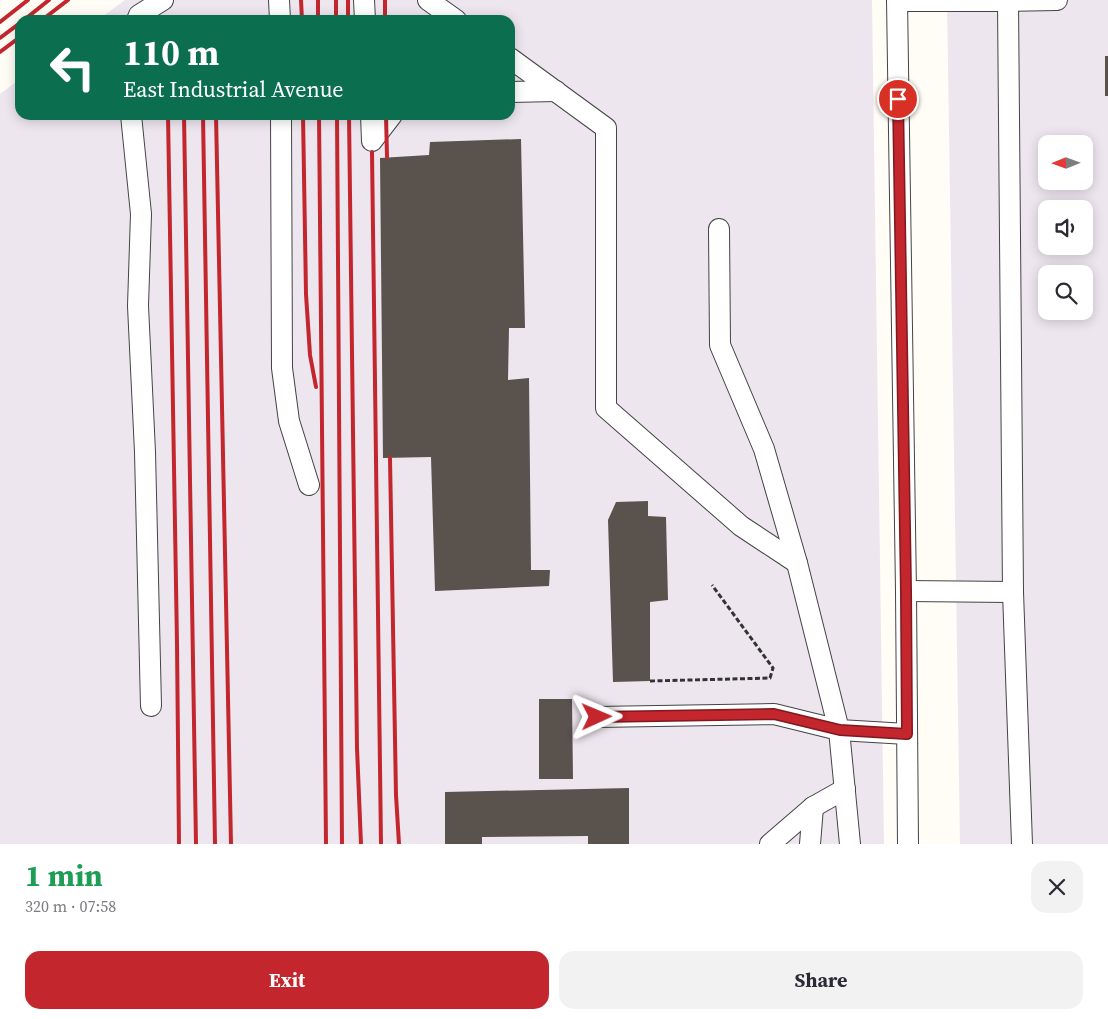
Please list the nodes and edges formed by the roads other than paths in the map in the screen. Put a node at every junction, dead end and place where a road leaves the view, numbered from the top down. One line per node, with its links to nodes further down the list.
1 (164, 0): 9 (street)
2 (279, 0): 10 (street)
3 (364, 0): 11 (street)
4 (428, 0): 8 (street)
5 (897, 0): 6 (street); 22 (street)
6 (1008, 0): 7 (street); 23 (street)
7 (1057, 0)
8 (451, 13)
9 (139, 15)
10 (280, 15)
11 (365, 15)
12 (515, 62): 13 (street)
13 (556, 91): 14 (street); 21 (street)
14 (515, 92)
15 (132, 120): 24 (street)
16 (281, 120): 20 (street)
17 (371, 120): 18 (street)
18 (388, 120)
19 (719, 229): 21 (street)
20 (309, 484)
21 (797, 562): 26 (street)
22 (906, 591): 23 (street); 27 (street)
23 (1013, 592): 34 (street)
24 (151, 706)
25 (597, 717): 26 (street)
26 (840, 730): 27 (street); 28 (street)
27 (907, 734): 33 (street)
28 (845, 789): 29 (street); 32 (street)
29 (813, 807): 30 (street); 31 (street)
30 (770, 844)
31 (810, 844)
32 (850, 844)
33 (908, 844)
34 (1022, 844)

